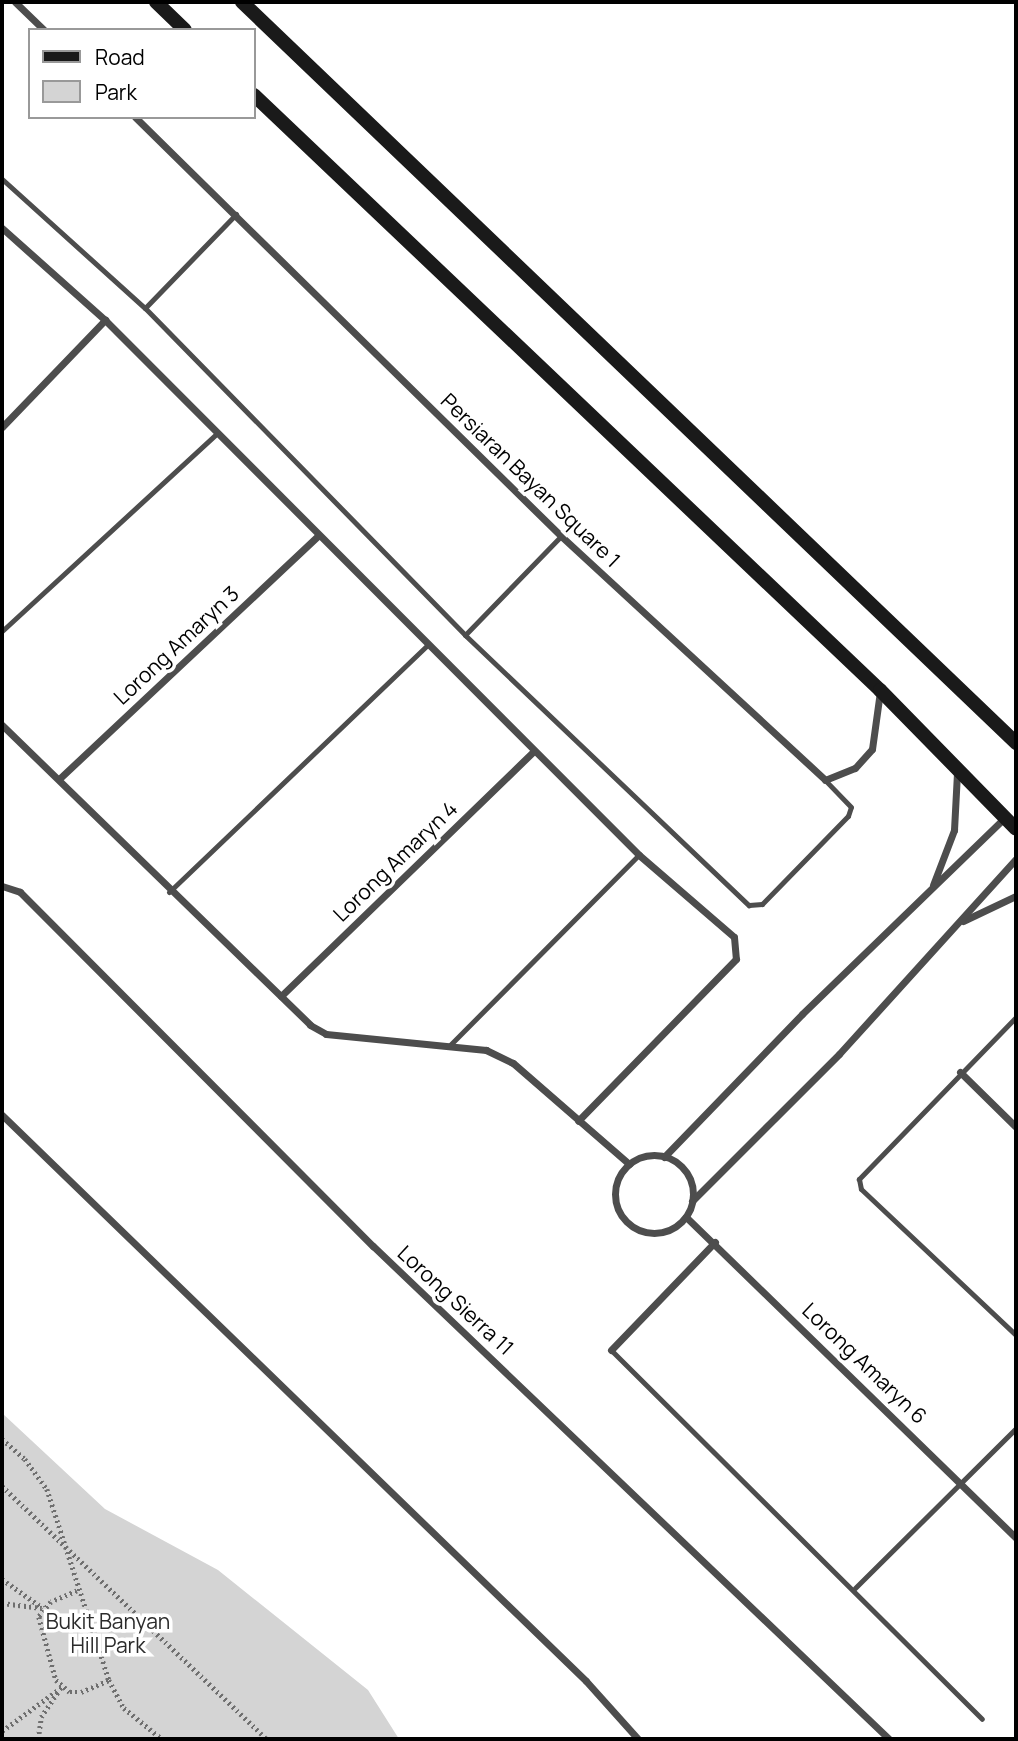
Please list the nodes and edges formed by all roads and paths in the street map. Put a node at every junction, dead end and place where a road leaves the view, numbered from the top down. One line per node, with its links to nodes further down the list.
1 (15, 2): 4 (street)
2 (156, 2): 5 (street)
3 (242, 2): 22 (street)
4 (42, 28)
5 (183, 28)
6 (256, 97): 20 (street)
7 (137, 119): 9 (street, Persiaran Bayan Square 1)
8 (2, 179): 11 (lane)
9 (236, 214): 11 (lane); 15 (street, Persiaran Bayan Square 1)
10 (2, 228): 12 (street)
11 (145, 308): 18 (lane)
12 (105, 320): 13 (street); 14 (street)
13 (2, 427)
14 (215, 435): 16 (street); 17 (lane)
15 (561, 536): 18 (lane); 27 (street, Persiaran Bayan Square 1)
16 (317, 537): 19 (street); 26 (street, Lorong Amaryn 3)
17 (2, 631)
18 (465, 635): 27 (lane)
19 (426, 646): 23 (street); 33 (lane)
20 (880, 690): 25 (street); 27 (street)
21 (2, 725): 26 (street)
22 (1013, 740): 24 (street)
23 (533, 752): 30 (street); 37 (street, Lorong Amaryn 4)
24 (1016, 755)
25 (957, 771): 28 (street); 34 (street)
26 (59, 779): 33 (street)
27 (825, 780)
28 (1010, 819): 29 (street); 34 (street)
29 (1016, 829)
30 (639, 855): 39 (lane); 42 (street)
31 (1016, 859): 36 (street)
32 (2, 886): 70 (street, Lorong Sierra 11)
33 (169, 892): 37 (street)
34 (929, 892): 44 (street)
35 (1016, 897): 36 (street)
36 (957, 924): 46 (street)
37 (281, 996): 39 (street)
38 (1016, 1017): 40 (lane)
39 (450, 1045): 42 (street)
40 (960, 1072): 43 (street); 49 (lane)
41 (2, 1115): 69 (street)
42 (578, 1121): 45 (street)
43 (1016, 1127)
44 (664, 1157): 45 (street); 46 (street)
45 (629, 1164): 47 (street)
46 (692, 1201): 47 (street)
47 (686, 1217): 48 (street, Lorong Amaryn 6)
48 (715, 1242): 50 (street); 53 (street, Lorong Amaryn 6)
49 (1016, 1335)
50 (611, 1350): 58 (lane)
51 (1016, 1429): 53 (lane)
52 (2, 1439): 56 (path)
53 (962, 1482): 55 (street, Lorong Amaryn 6); 58 (lane)
54 (2, 1486): 56 (path)
55 (1016, 1538)
56 (71, 1553): 59 (path); 68 (path)
57 (2, 1579): 61 (path)
58 (855, 1588): 64 (lane)
59 (77, 1591): 61 (path); 62 (path)
60 (2, 1603): 61 (path)
61 (43, 1608): 63 (path)
62 (109, 1680): 63 (path); 67 (path)
63 (62, 1686): 65 (path); 66 (path)
64 (982, 1719)
65 (2, 1731)
66 (38, 1739)
67 (162, 1739)
68 (267, 1739)
69 (638, 1739)
70 (889, 1739)

